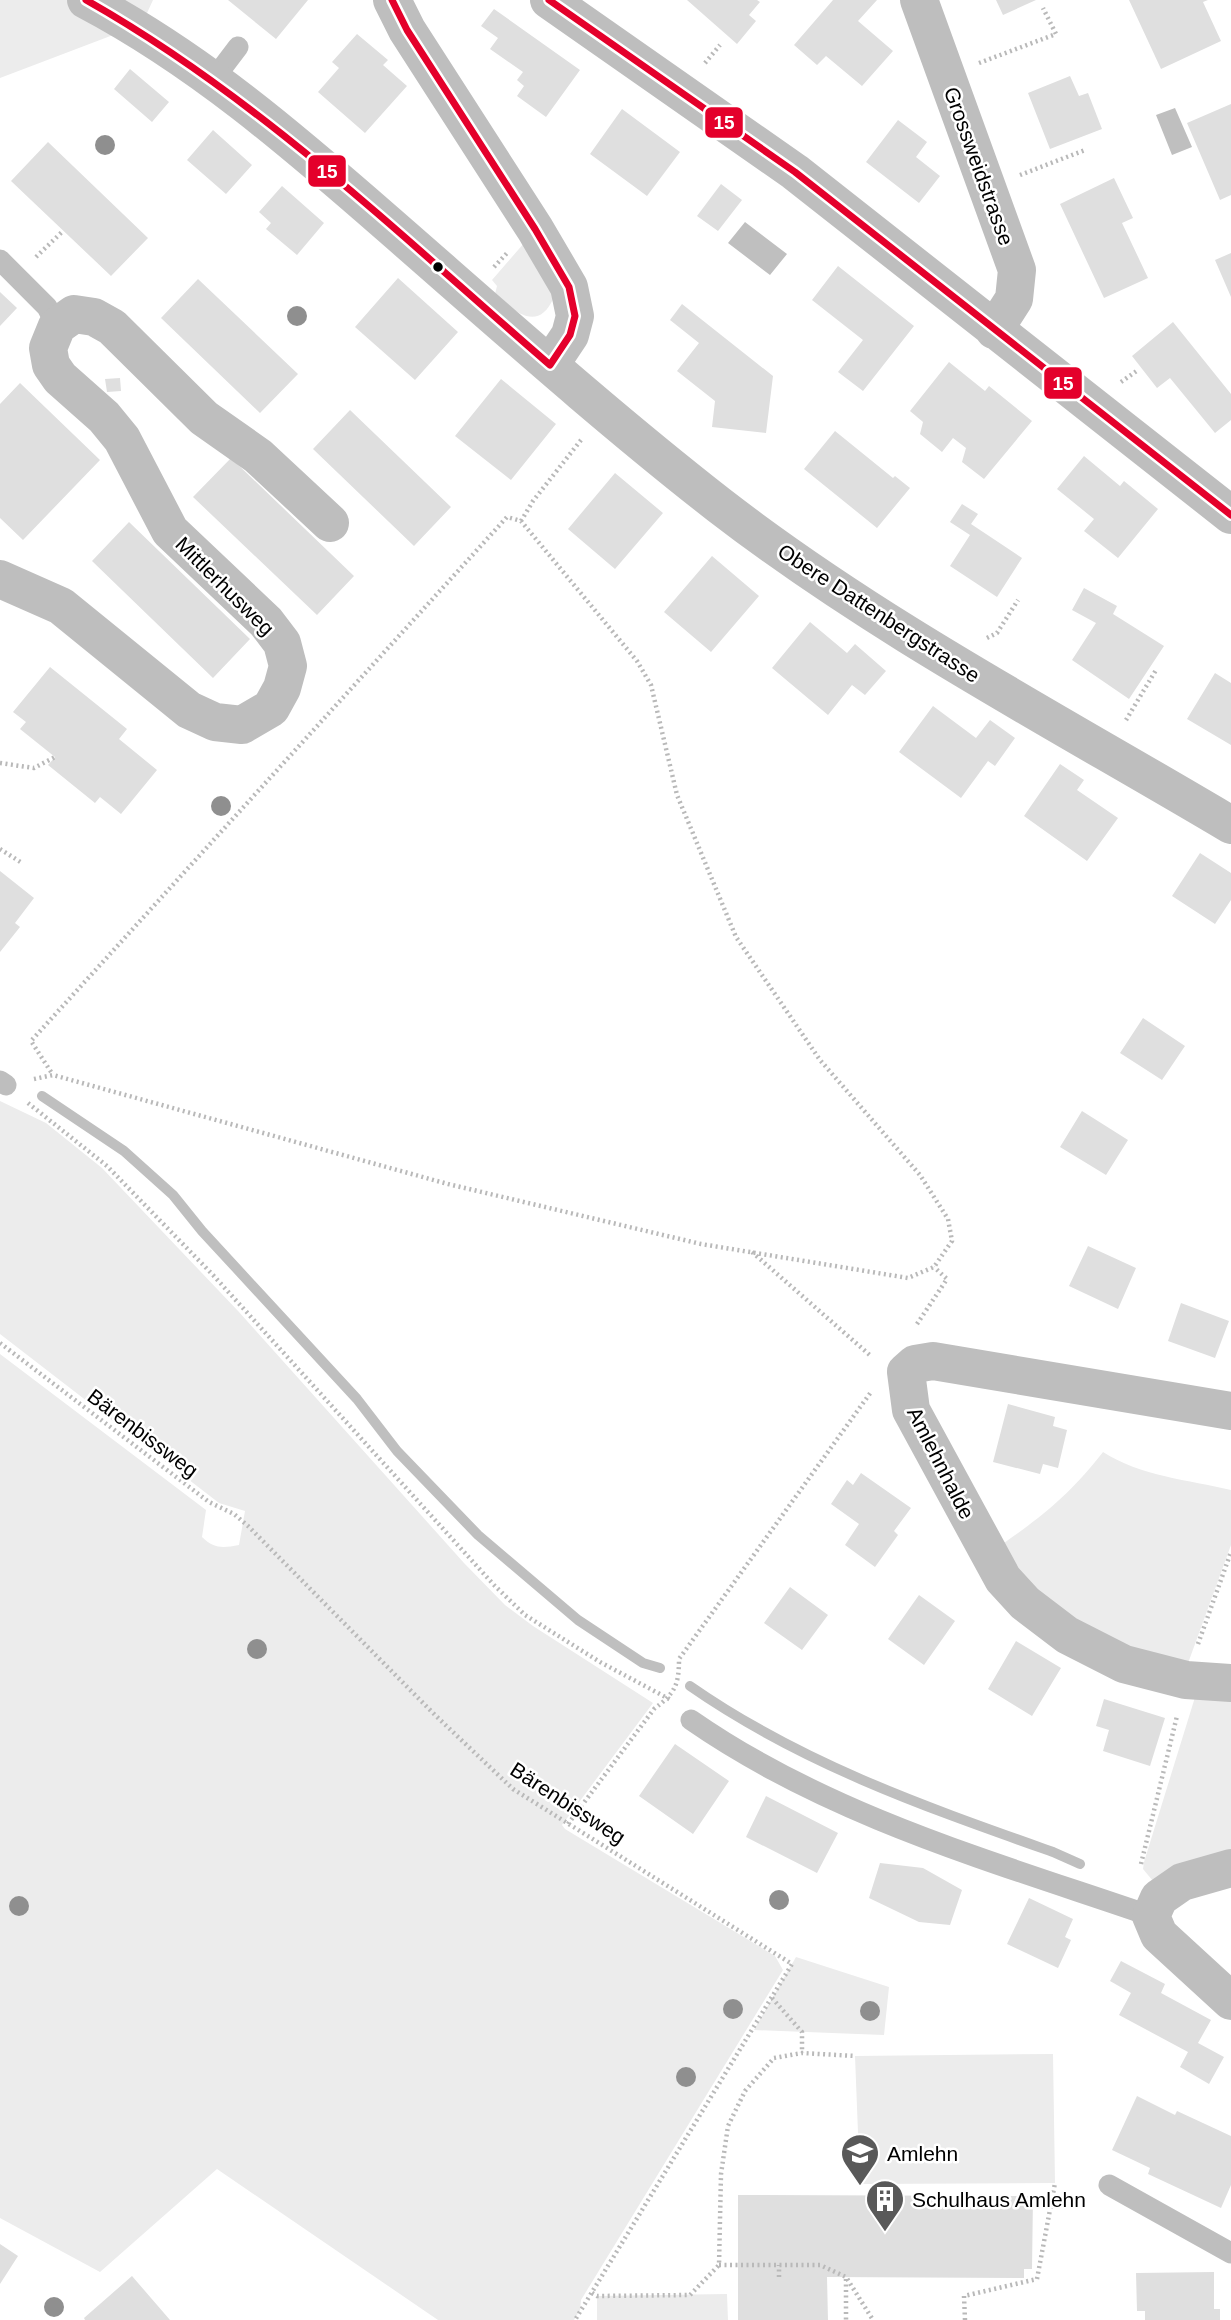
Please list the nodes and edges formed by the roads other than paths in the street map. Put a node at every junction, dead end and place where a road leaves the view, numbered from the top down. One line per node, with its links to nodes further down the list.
1 (392, 0): 10 (street)
2 (549, 0): 9 (street)
3 (919, 0): 9 (street, Grossweidstrasse)
4 (98, 6): 6 (street, Obere Dattenbergstrasse)
5 (238, 47): 6 (lane)
6 (213, 80): 10 (street, Obere Dattenbergstrasse)
7 (0, 260): 8 (lane)
8 (57, 326): 12 (street); 13 (street, Mittlerhusweg)
9 (994, 330): 11 (street)
10 (550, 365): 14 (street, Obere Dattenbergstrasse)
11 (1231, 515)
12 (330, 523)
13 (0, 579)
14 (1231, 825)
15 (1231, 1411): 16 (street, Amlehnhalde)
16 (1231, 1683)
17 (691, 1720): 19 (lane)
18 (1231, 1868): 19 (street)
19 (1155, 1907): 20 (street)
20 (1231, 2001)
21 (1109, 2185): 22 (lane)
22 (1231, 2253)

